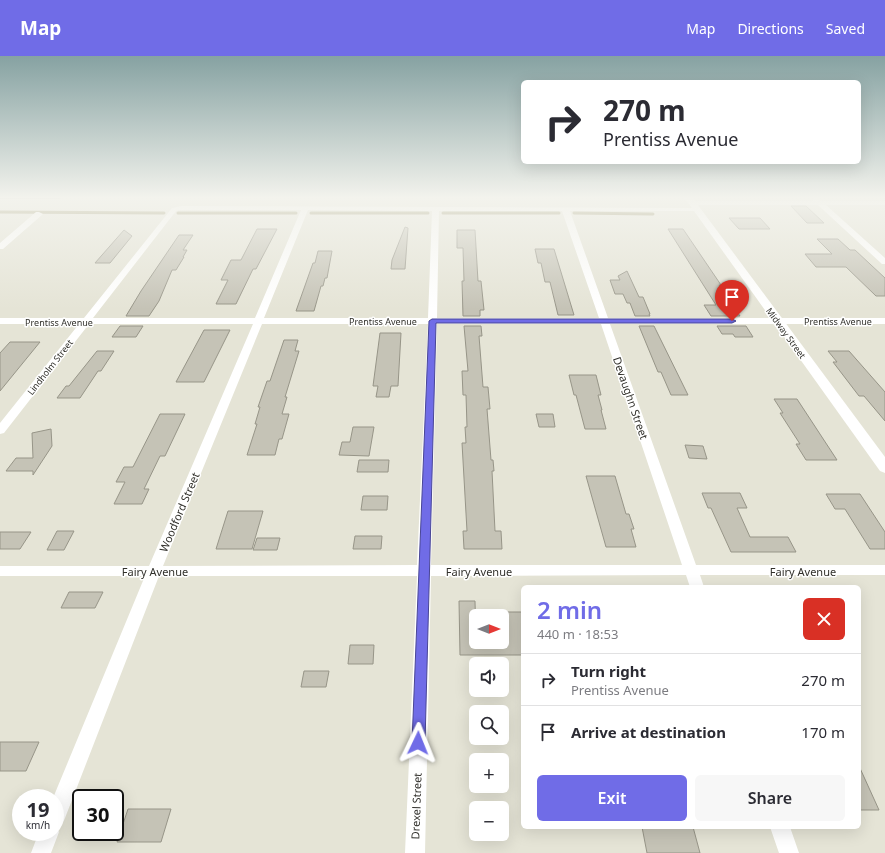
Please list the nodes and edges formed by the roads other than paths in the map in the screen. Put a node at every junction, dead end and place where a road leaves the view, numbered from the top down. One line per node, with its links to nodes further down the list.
1 (15, 234): 8 (street)
2 (155, 234): 15 (street, Lindholm Street)
3 (294, 234): 16 (street, Woodford Street)
4 (435, 234): 11 (street, Drexel Street)
5 (574, 234): 12 (street, Devaughn Street)
6 (715, 234): 13 (street, Midway Street)
7 (853, 234): 9 (street)
8 (0, 247)
9 (885, 262)
10 (0, 321): 15 (street, Prentiss Avenue)
11 (432, 321): 12 (street, Prentiss Avenue); 16 (street, Prentiss Avenue); 23 (street, Drexel Street)
12 (605, 321): 13 (street, Prentiss Avenue); 20 (street, Devaughn Street)
13 (778, 321): 14 (street, Prentiss Avenue); 18 (street, Midway Street)
14 (885, 321)
15 (86, 322): 16 (street, Prentiss Avenue); 17 (street, Lindholm Street)
16 (259, 322): 19 (street, Woodford Street)
17 (0, 431)
18 (885, 468)
19 (154, 570): 22 (street, Fairy Avenue); 23 (street, Fairy Avenue); 25 (street, Woodford Street)
20 (692, 570): 21 (street, Fairy Avenue); 23 (street, Fairy Avenue); 24 (street, Devaughn Street)
21 (885, 570)
22 (0, 571)
23 (425, 571): 29 (street, Drexel Street)
24 (696, 585)
25 (64, 795)
26 (781, 829): 30 (street)
27 (46, 841): 28 (street)
28 (41, 853)
29 (415, 853)
30 (789, 853)

